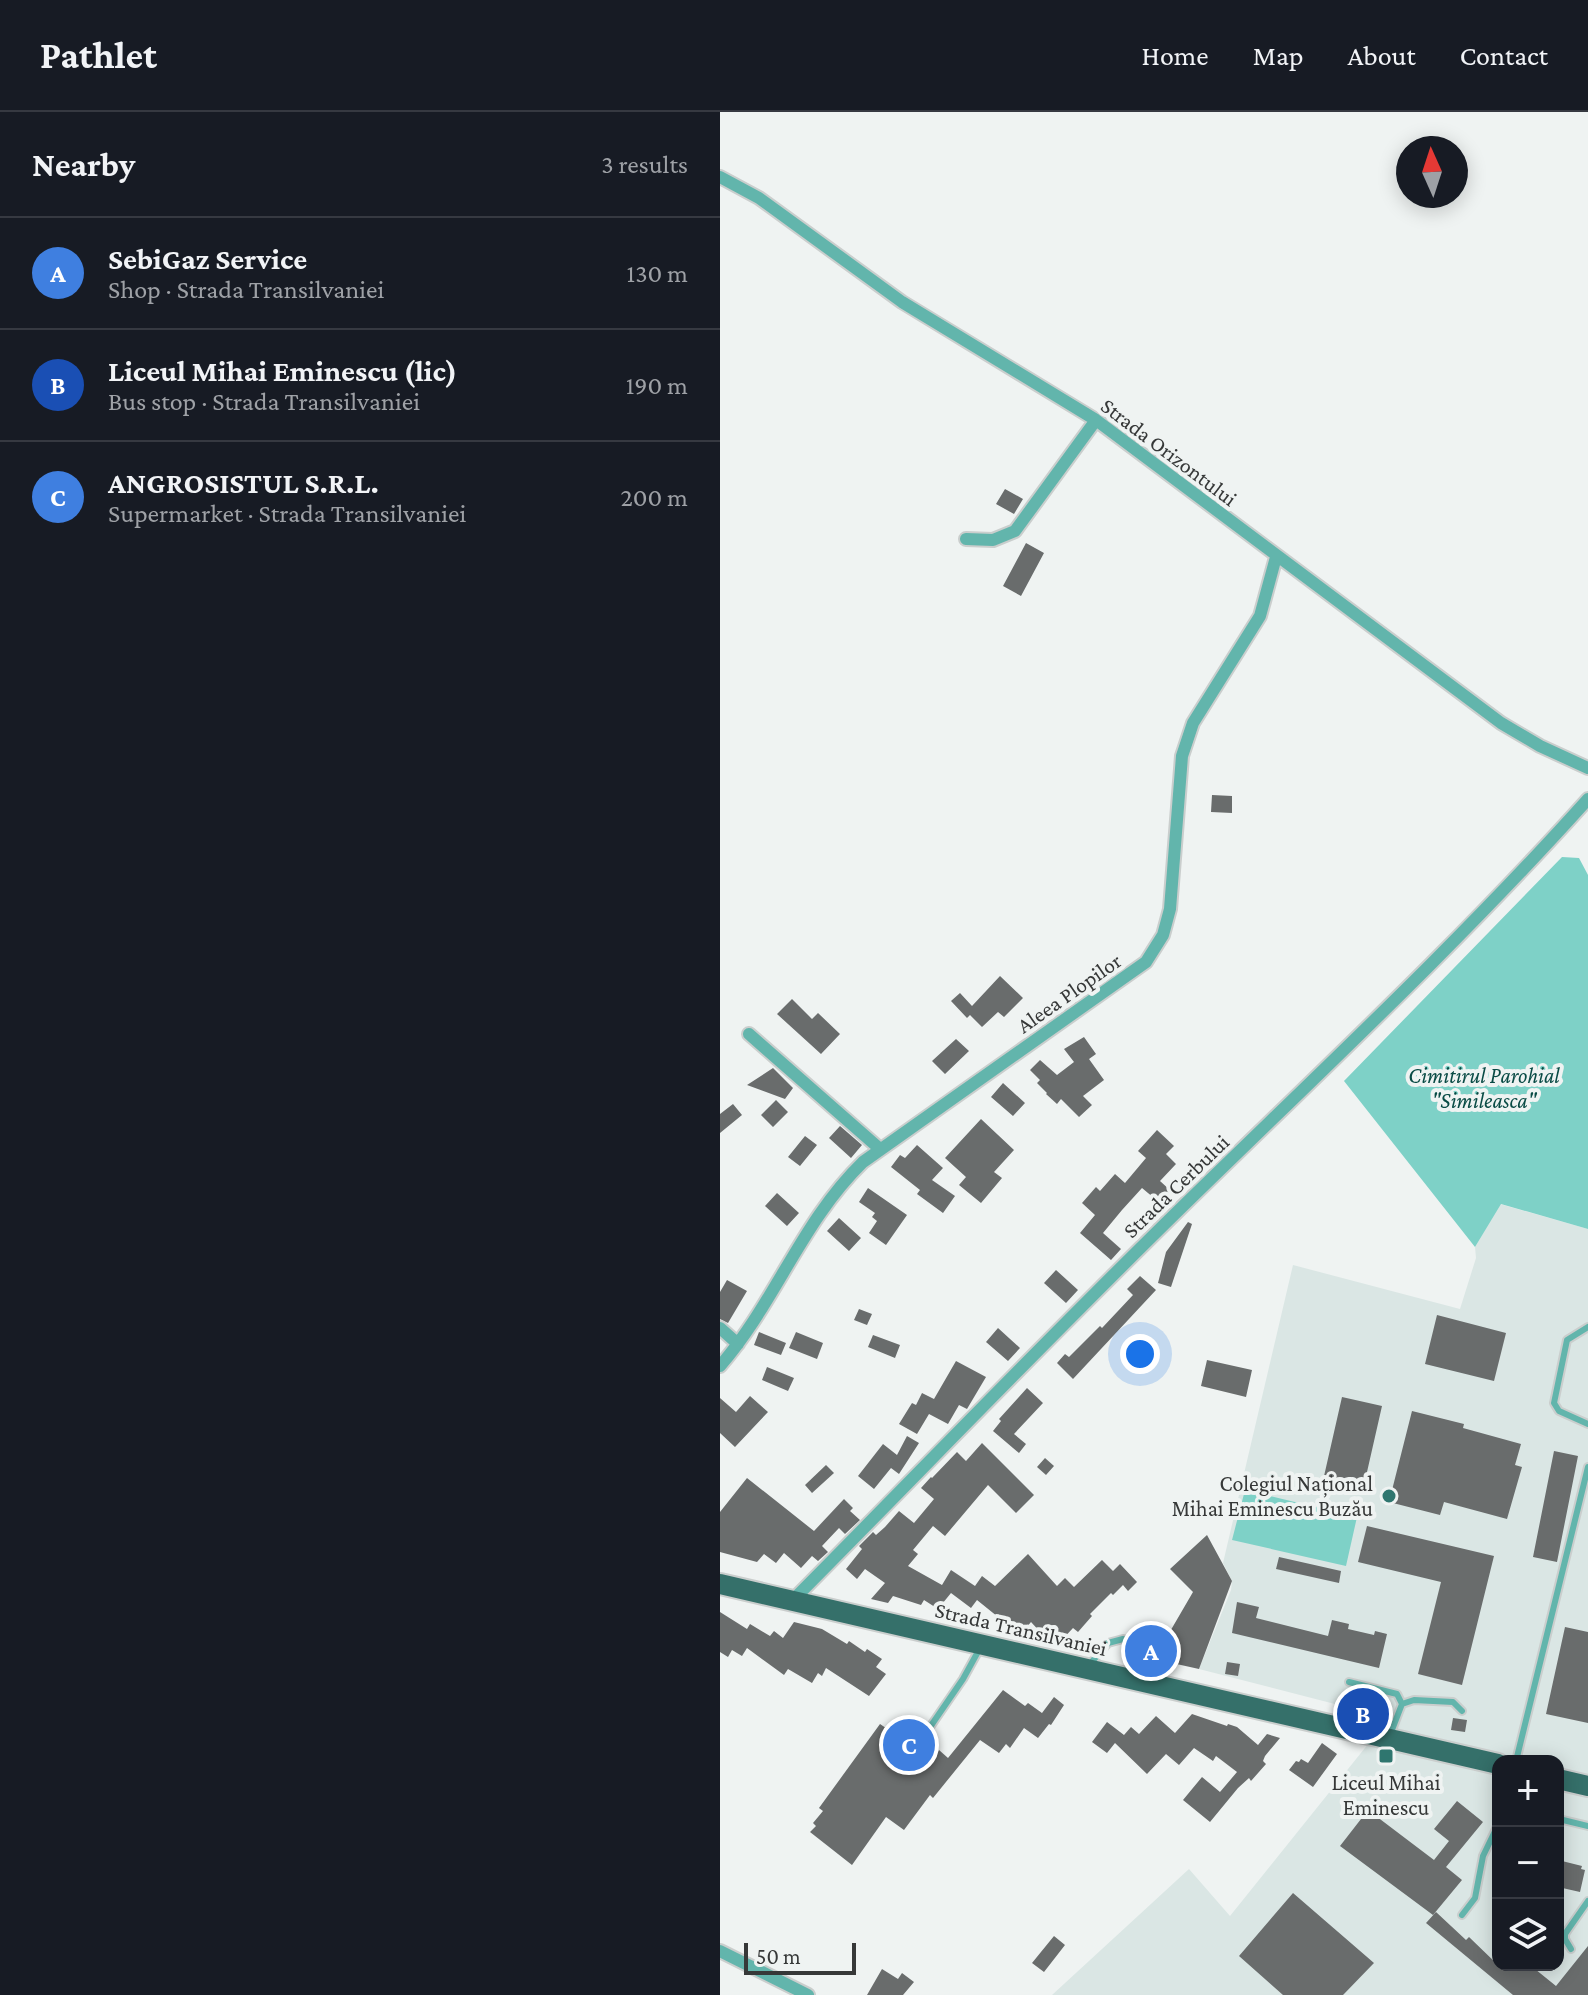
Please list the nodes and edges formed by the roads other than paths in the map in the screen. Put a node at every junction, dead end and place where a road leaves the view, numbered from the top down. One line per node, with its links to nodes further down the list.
1 (720, 177): 2 (street, Strada Orizontului)
2 (1096, 420): 3 (street); 4 (street, Strada Orizontului)
3 (966, 539)
4 (1276, 557): 5 (street, Strada Orizontului); 8 (street, Aleea Plopilor)
5 (1588, 768)
6 (1588, 799): 16 (street, Strada Cerbului)
7 (749, 1034): 8 (street)
8 (880, 1149): 11 (street, Aleea Plopilor)
9 (1588, 1327): 13 (lane)
10 (720, 1328): 11 (street)
11 (738, 1344): 12 (street, Aleea Plopilor)
12 (720, 1366)
13 (1588, 1424)
14 (1588, 1467): 27 (lane)
15 (720, 1584): 16 (main road, Strada Transilvaniei)
16 (792, 1601): 17 (main road, Strada Transilvaniei)
17 (982, 1645): 18 (main road, Strada Transilvaniei); 25 (lane)
18 (1086, 1669): 20 (main road, Strada Transilvaniei); 20 (lane)
19 (1349, 1682): 21 (lane)
20 (1151, 1684): 26 (main road, Strada Transilvaniei)
21 (1397, 1694): 22 (lane); 23 (lane)
22 (1414, 1700): 23 (lane); 24 (lane)
23 (1402, 1704): 26 (lane)
24 (1462, 1711)
25 (928, 1730)
26 (1389, 1738): 28 (main road, Strada Transilvaniei)
27 (1517, 1755)
28 (1492, 1763)
29 (1564, 1780): 30 (main road)
30 (1588, 1786)
31 (1564, 1820): 32 (lane)
32 (1588, 1826)
33 (1497, 1827): 35 (lane)
34 (1588, 1901): 36 (lane)
35 (1462, 1915)
36 (1571, 1949)
37 (720, 1951): 38 (street)
38 (808, 1995)

